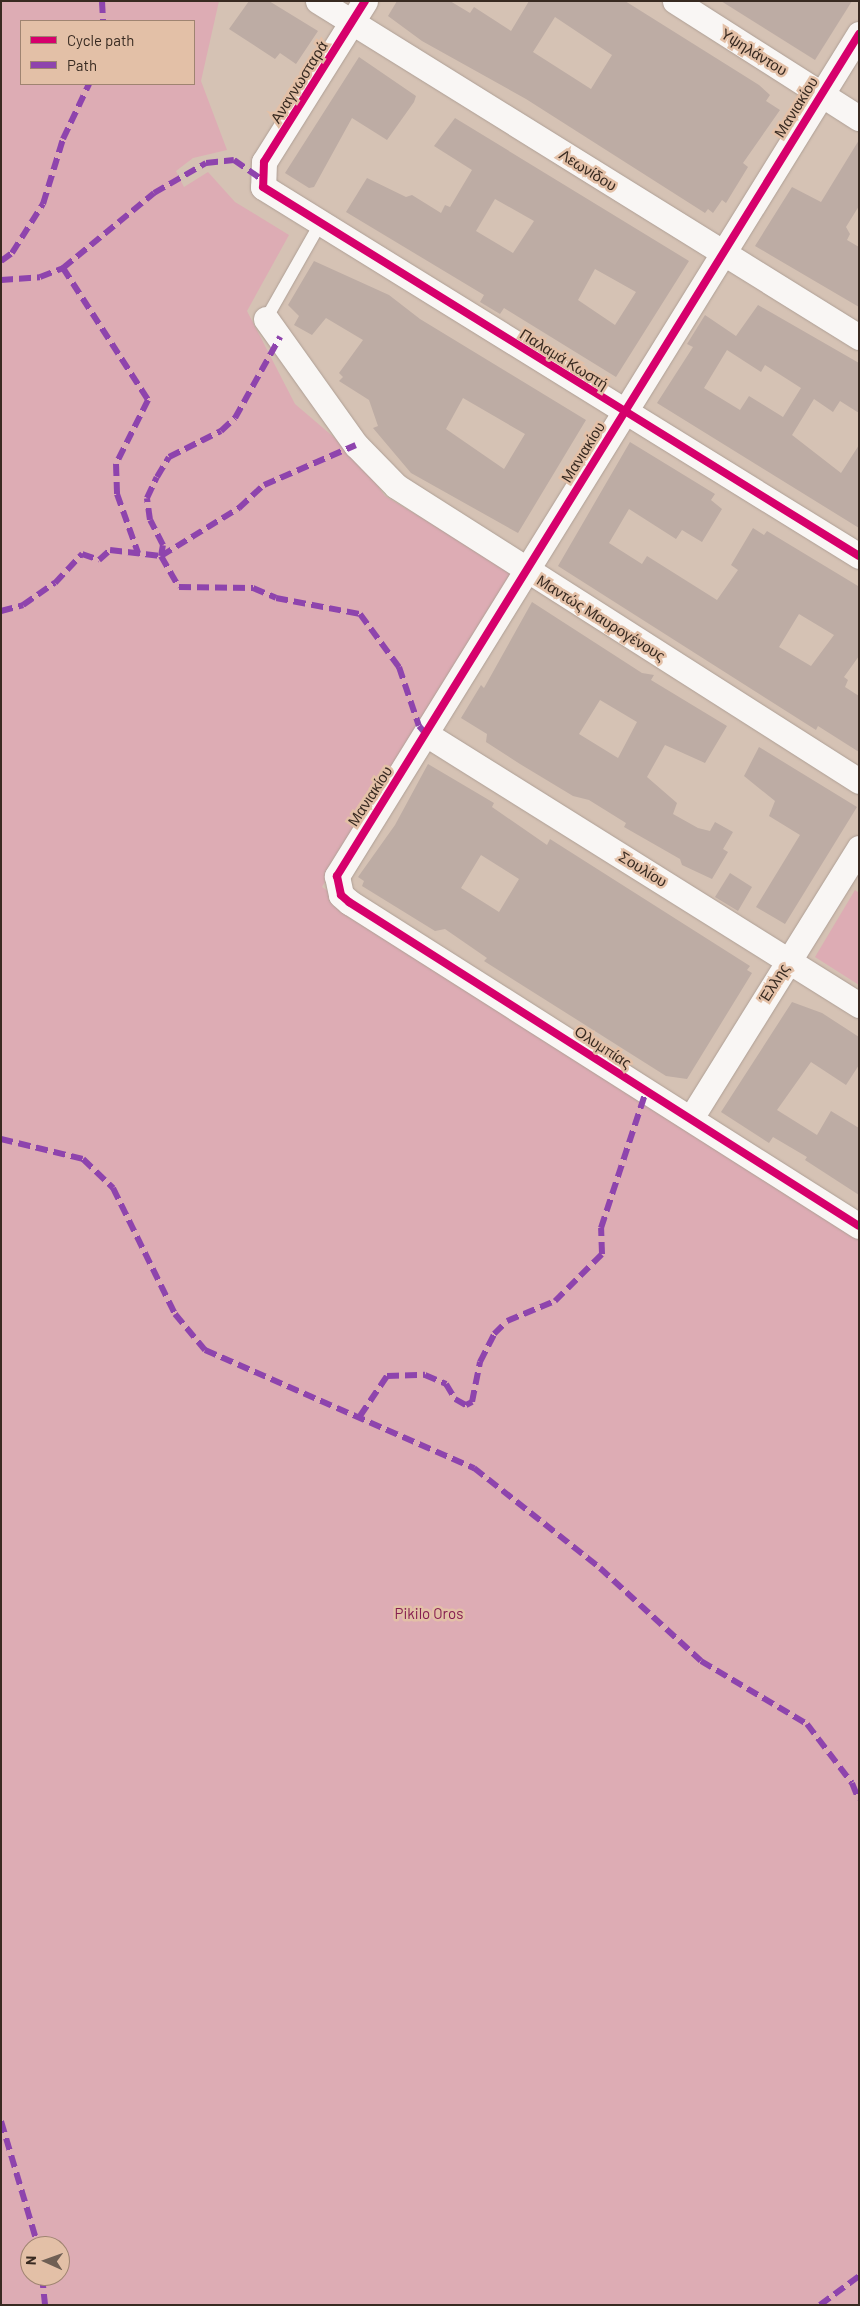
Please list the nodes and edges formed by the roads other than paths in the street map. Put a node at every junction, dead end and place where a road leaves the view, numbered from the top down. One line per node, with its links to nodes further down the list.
1 (318, 1): 4 (street, Λεωνίδου)
2 (365, 1): 4 (street, Αναγνωσταρά)
3 (675, 1): 6 (street, Υψηλάντου)
4 (352, 24): 8 (street, Αναγνωσταρά); 10 (street, Λεωνίδου)
5 (859, 34): 6 (street, Μανιακίου)
6 (820, 94): 7 (street, Υψηλάντου); 10 (street, Μανιακίου)
7 (859, 118)
8 (261, 179): 9 (street, Παλαμά Κωστή)
9 (320, 224): 11 (lane); 13 (street, Παλαμά Κωστή)
10 (722, 253): 12 (street, Λεωνίδου); 13 (street, Μανιακίου)
11 (266, 319): 15 (street, Μαντώς Μαυρογένους)
12 (859, 338)
13 (623, 413): 14 (street, Παλαμά Κωστή); 15 (street, Μανιακίου)
14 (859, 556)
15 (525, 570): 16 (street, Μανιακίου); 17 (street, Μαντώς Μαυρογένους)
16 (426, 734): 19 (street, Μανιακίου); 20 (street, Σουλίου)
17 (859, 781)
18 (859, 848): 20 (street, Έλλης)
19 (338, 886): 22 (street, Ολυμπίας)
20 (788, 960): 21 (street, Σουλίου); 22 (street, Έλλης)
21 (859, 1005)
22 (691, 1118): 23 (street, Ολυμπίας)
23 (859, 1226)

